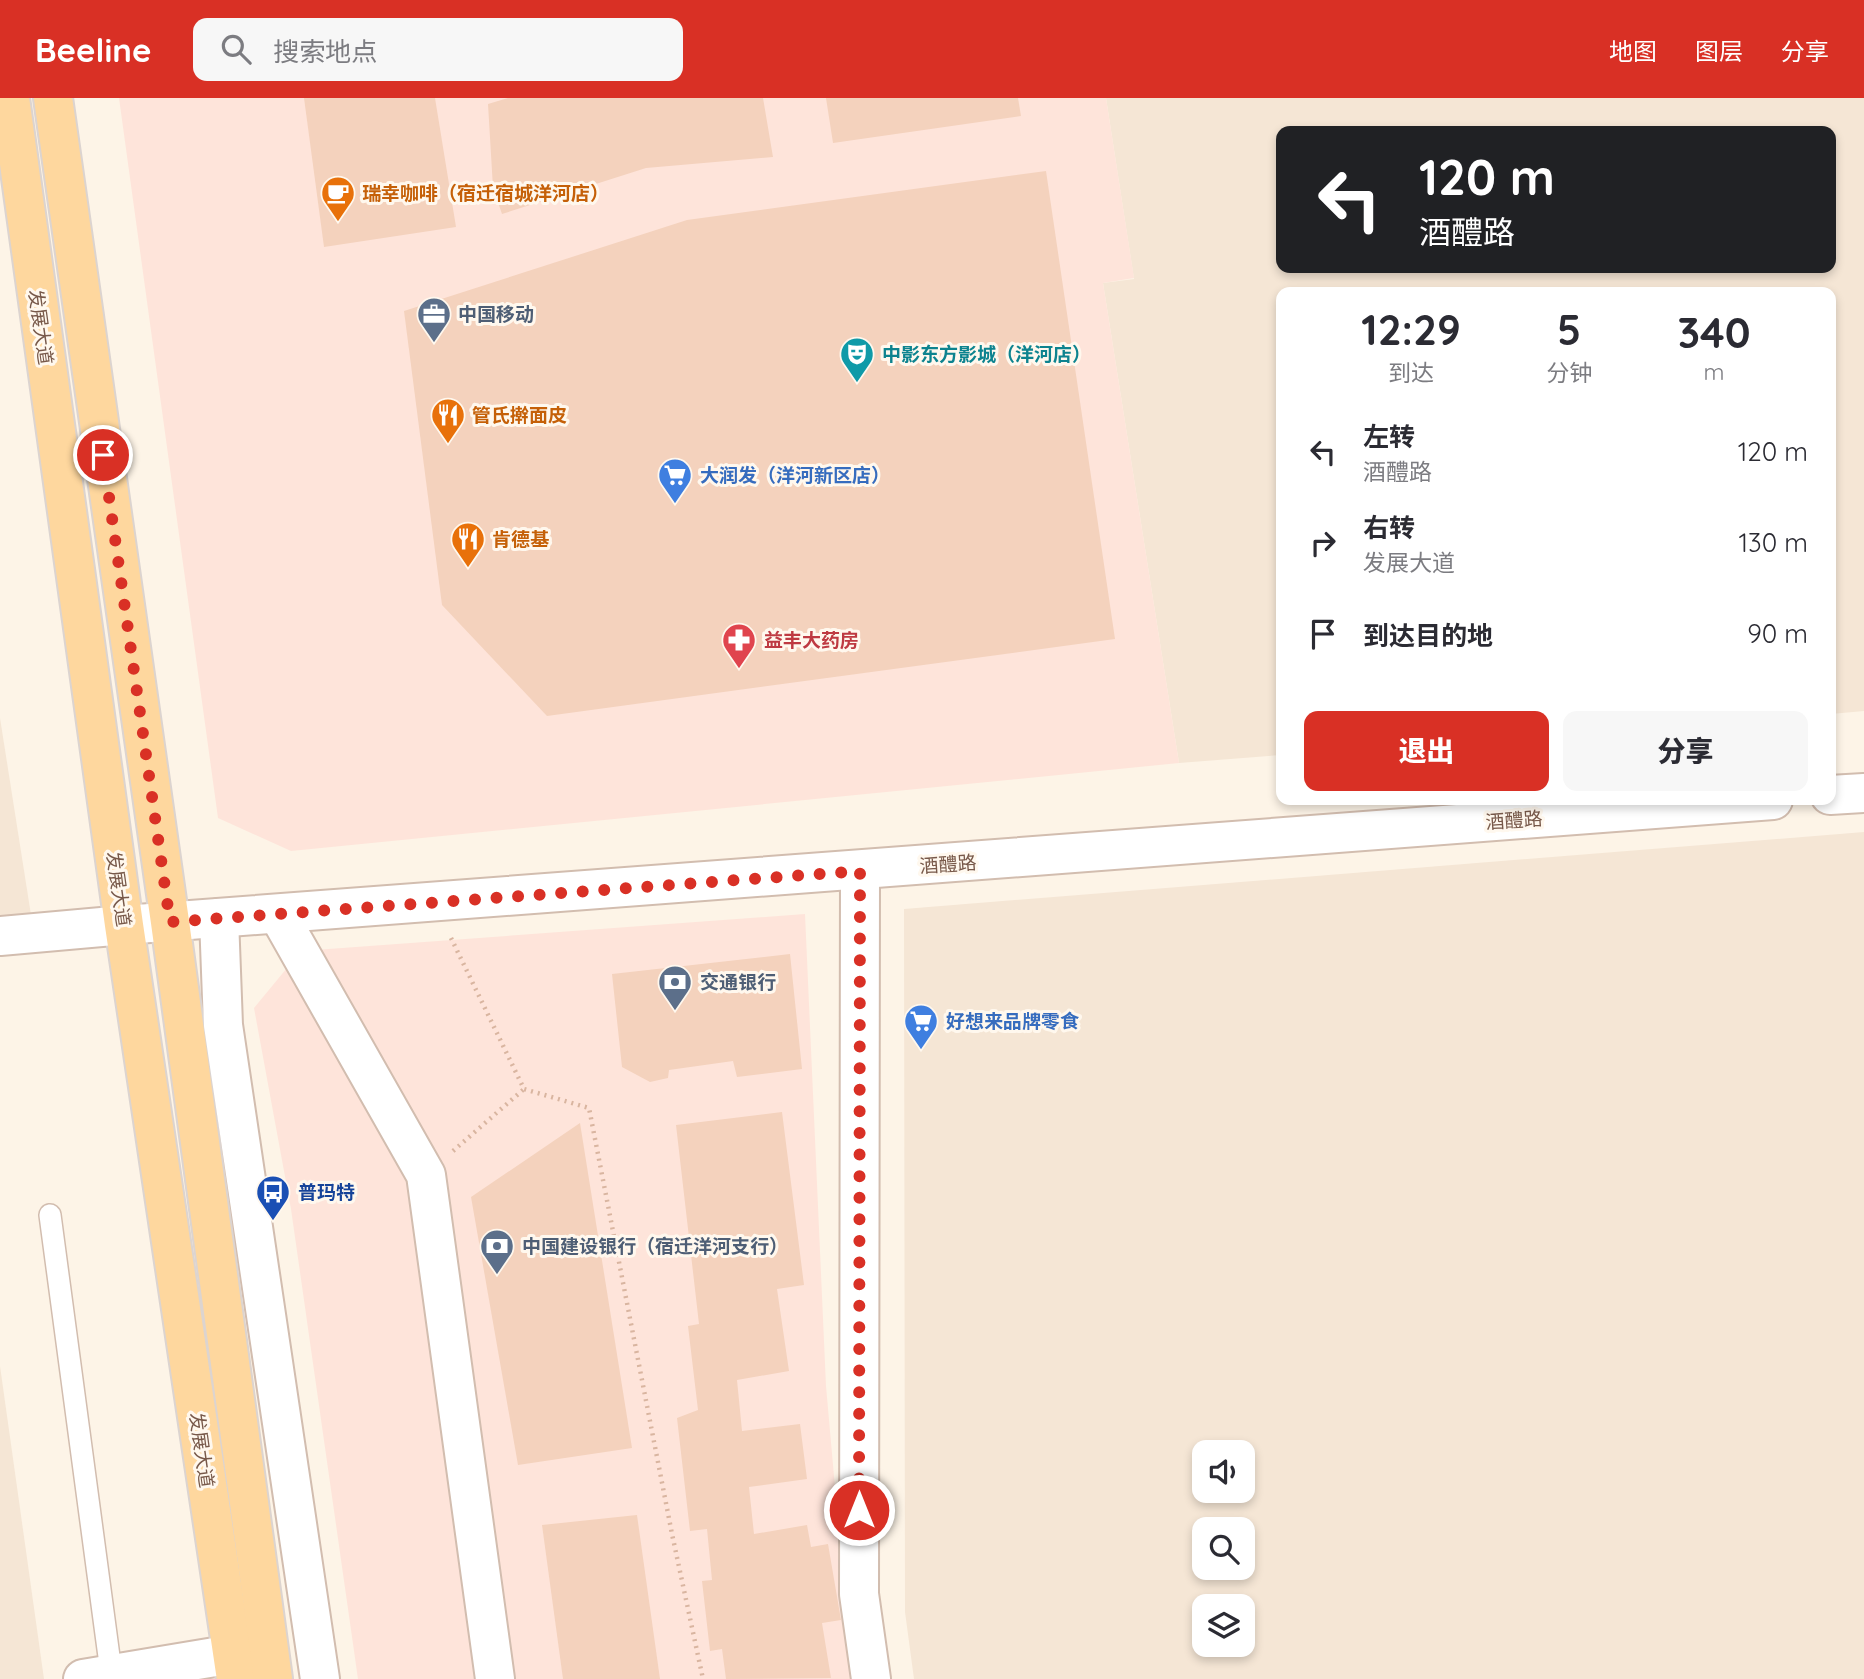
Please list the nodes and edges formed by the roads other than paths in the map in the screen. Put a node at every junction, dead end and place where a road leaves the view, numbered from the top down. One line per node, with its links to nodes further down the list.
1 (10, 98): 10 (main road, 发展大道)
2 (53, 98): 9 (main road, 发展大道)
3 (1864, 793): 4 (street)
4 (1836, 795)
5 (1709, 805): 6 (street, 酒醴路)
6 (860, 871): 7 (street, 酒醴路); 18 (street)
7 (278, 914): 8 (street, 酒醴路); 17 (street)
8 (219, 918): 9 (street, 酒醴路); 16 (street)
9 (170, 922): 10 (street, 酒醴路); 15 (main road, 发展大道)
10 (124, 925): 11 (street, 酒醴路); 13 (main road, 发展大道)
11 (0, 936)
12 (50, 1215): 14 (lane)
13 (234, 1666): 14 (street)
14 (102, 1677)
15 (273, 1679)
16 (320, 1679)
17 (495, 1679)
18 (871, 1679)

